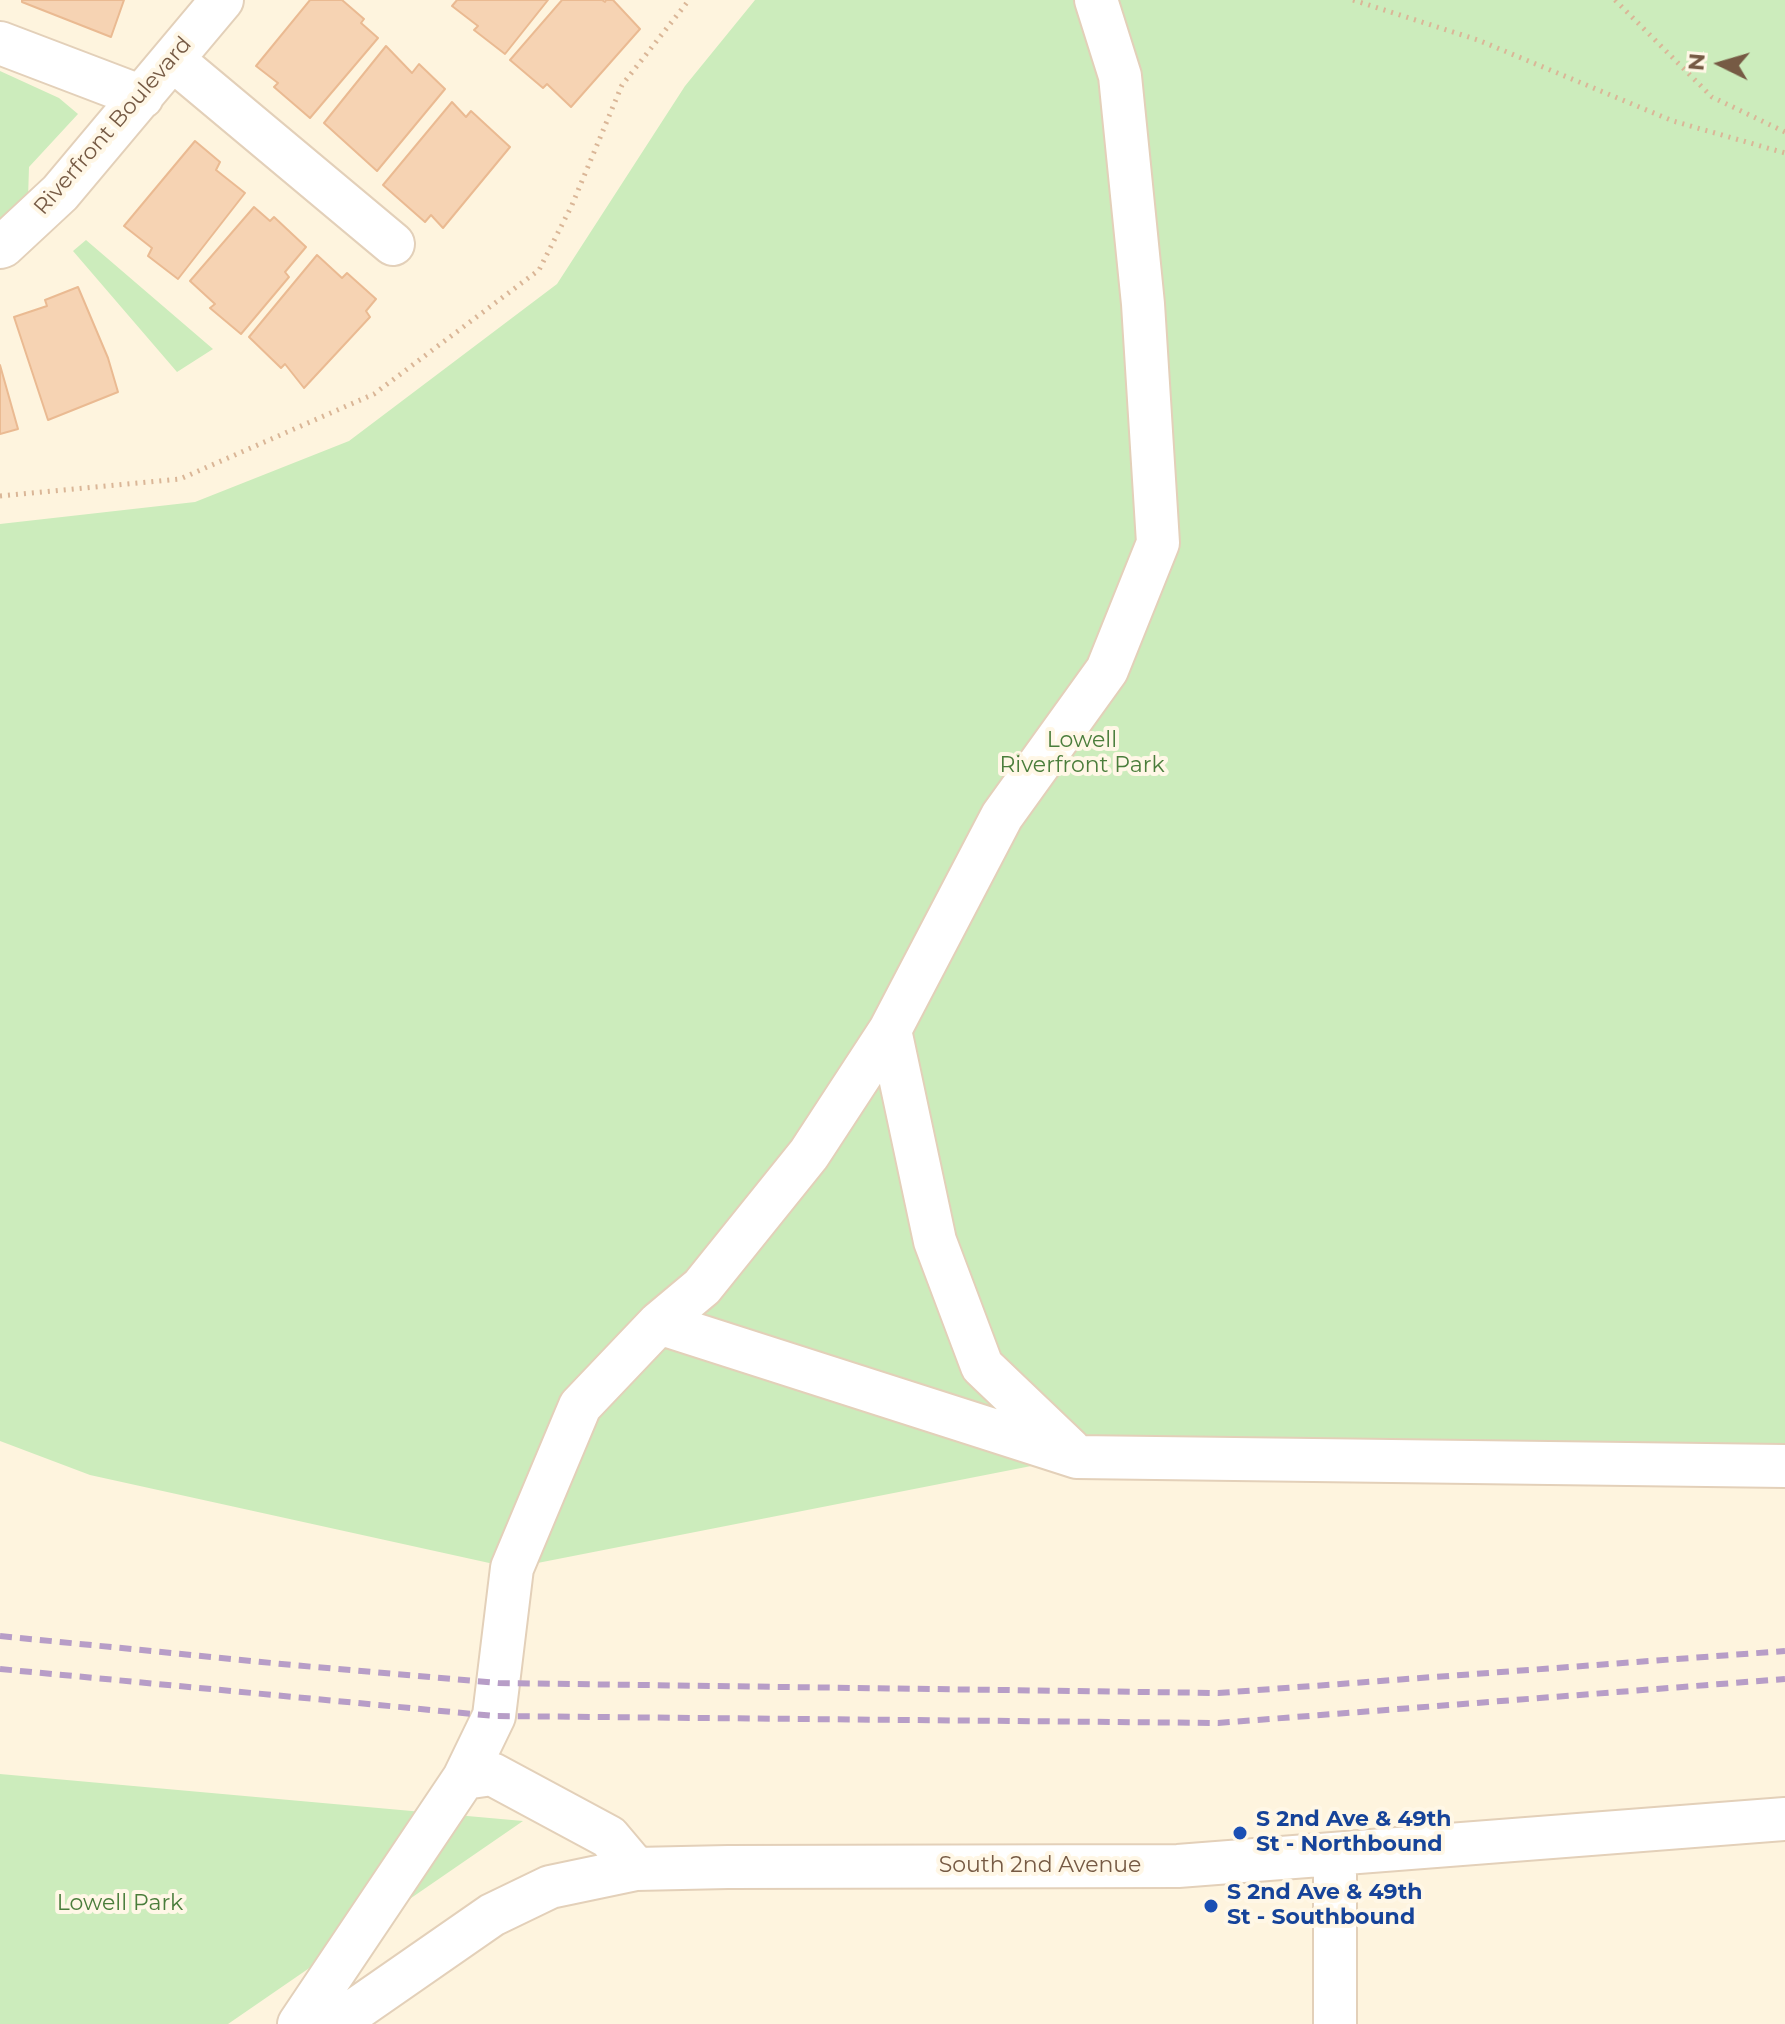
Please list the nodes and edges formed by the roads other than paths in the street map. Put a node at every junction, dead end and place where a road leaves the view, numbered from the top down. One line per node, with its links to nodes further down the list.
1 (222, 0): 4 (street, Riverfront Boulevard)
2 (1096, 0): 8 (street)
3 (0, 43): 5 (street)
4 (173, 60): 5 (street, Riverfront Boulevard); 6 (street)
5 (142, 97): 7 (street, Riverfront Boulevard)
6 (393, 244)
7 (0, 247)
8 (890, 1030): 9 (street); 10 (street)
9 (659, 1323): 10 (street); 12 (street)
10 (1077, 1457): 11 (street)
11 (1785, 1466)
12 (464, 1778): 15 (street); 16 (street)
13 (1785, 1819): 14 (street, South 2nd Avenue)
14 (1335, 1854): 15 (street, South 2nd Avenue); 18 (street)
15 (636, 1869): 17 (street, South 2nd Avenue)
16 (299, 2024)
17 (335, 2024)
18 (1335, 2024)

